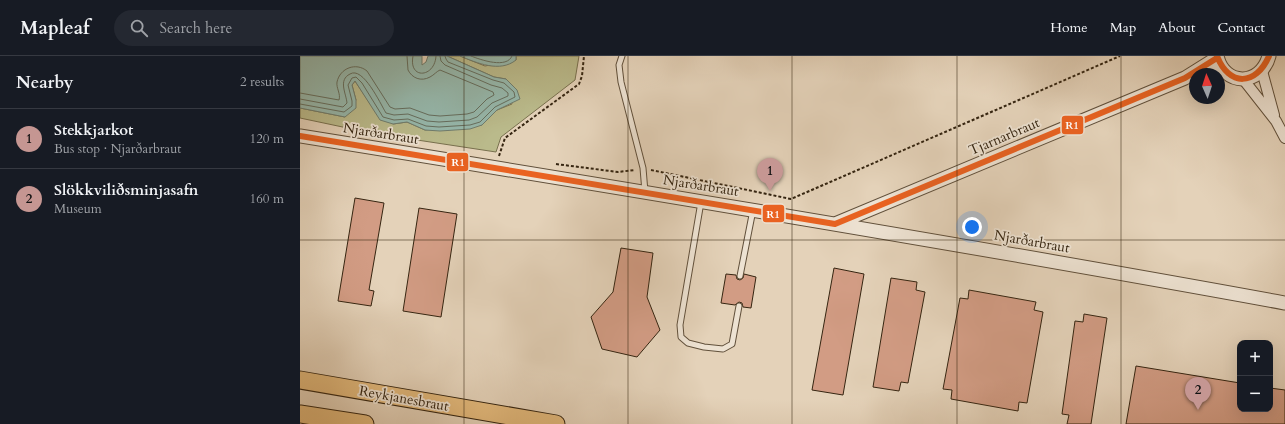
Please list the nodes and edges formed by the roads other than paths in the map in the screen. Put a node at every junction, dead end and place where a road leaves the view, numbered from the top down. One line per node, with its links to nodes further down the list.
1 (622, 56): 13 (lane)
2 (1269, 56): 6 (street)
3 (1217, 57): 4 (street, Tjarnarbraut); 5 (street)
4 (1202, 68)
5 (1222, 68)
6 (1262, 71): 9 (street); 10 (street)
7 (1225, 72): 9 (street)
8 (1189, 77): 16 (street, Tjarnarbraut)
9 (1243, 79): 10 (street)
10 (1276, 121): 12 (street)
11 (300, 136): 13 (street, Njarðarbraut)
12 (1285, 138)
13 (646, 192): 14 (street, Njarðarbraut)
14 (701, 201): 15 (street, Njarðarbraut); 19 (lane)
15 (753, 210): 16 (street, Njarðarbraut); 17 (lane)
16 (835, 224): 18 (street, Njarðarbraut)
17 (740, 276)
18 (1285, 303)
19 (740, 306)
20 (300, 380): 23 (highway, Reykjanesbraut)
21 (300, 414): 22 (highway)
22 (365, 424)
23 (556, 424)

